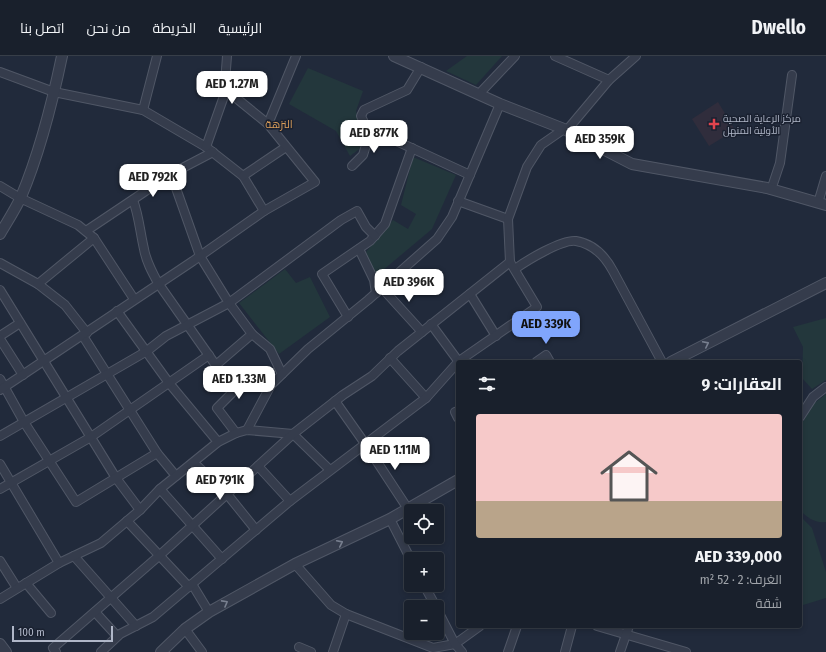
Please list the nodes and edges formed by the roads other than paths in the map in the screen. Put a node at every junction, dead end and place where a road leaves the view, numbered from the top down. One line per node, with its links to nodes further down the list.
1 (62, 56): 14 (street)
2 (157, 56): 17 (street)
3 (228, 56): 13 (street)
4 (296, 56): 18 (street)
5 (394, 56): 9 (street)
6 (515, 56): 15 (street)
7 (555, 56): 12 (street)
8 (636, 56): 12 (street)
9 (421, 67): 15 (street); 19 (street)
10 (0, 72): 14 (street)
11 (792, 75): 31 (street)
12 (609, 80): 20 (street)
13 (225, 89): 18 (street); 22 (street)
14 (54, 92): 17 (street); 32 (street)
15 (479, 94): 16 (street)
16 (500, 104): 20 (street); 27 (street)
17 (142, 110): 22 (street)
18 (268, 124): 21 (street)
19 (371, 129): 23 (street); 25 (street)
20 (565, 130): 31 (street); 37 (street)
21 (286, 146): 28 (street); 36 (street)
22 (206, 147): 24 (street)
23 (412, 148): 27 (street); 40 (street)
24 (214, 152): 26 (street); 28 (street)
25 (352, 166)
26 (171, 174): 33 (street); 43 (street)
27 (470, 175): 34 (street)
28 (243, 176): 36 (street)
29 (826, 176): 35 (street)
30 (0, 186): 32 (street)
31 (771, 190): 35 (street)
32 (20, 198): 38 (street); 39 (street)
33 (133, 200): 39 (street); 46 (street)
34 (458, 201): 37 (street); 50 (street)
35 (822, 204)
36 (264, 211): 43 (street)
37 (508, 219): 45 (street)
38 (1, 229)
39 (86, 231): 41 (street)
40 (374, 236): 42 (street); 53 (street)
41 (94, 238): 48 (street); 52 (street)
42 (359, 249): 50 (street); 55 (street)
43 (200, 256): 46 (street); 53 (street)
44 (0, 263): 48 (street)
45 (512, 266): 51 (street); 63 (street); 72 (street)
46 (158, 283): 52 (street); 57 (street)
47 (826, 283): 73 (street, one-way to 47)
48 (38, 284): 60 (street)
49 (0, 290): 56 (street)
50 (379, 290): 55 (street); 59 (street)
51 (470, 294): 58 (street); 63 (street)
52 (134, 299): 54 (street)
53 (229, 303): 57 (street); 61 (street)
54 (117, 311): 60 (street); 65 (street)
55 (348, 317): 78 (street)
56 (20, 323): 62 (street); 74 (street)
57 (189, 324): 65 (street); 66 (street)
58 (431, 324): 59 (street); 68 (street)
59 (422, 332): 67 (street)
60 (85, 334): 74 (street); 77 (street)
61 (252, 334): 75 (street); 78 (street)
62 (0, 336)
63 (496, 336): 69 (street)
64 (0, 339): 79 (street)
65 (147, 351): 77 (street); 81 (street)
66 (209, 355): 75 (street); 81 (street)
67 (390, 358): 85 (street); 86 (street)
68 (458, 360)
69 (462, 360)
70 (539, 360): 71 (street)
71 (549, 360)
72 (661, 360)
73 (675, 360)
74 (45, 361): 79 (street); 84 (street)
75 (216, 365): 91 (street)
76 (456, 365): 85 (street)
77 (106, 373): 84 (street); 87 (street)
78 (282, 374): 90 (street)
79 (23, 375): 83 (street)
80 (0, 379): 83 (street)
81 (169, 383): 87 (street); 95 (street)
82 (826, 387): 88 (street)
83 (2, 388): 89 (street)
84 (66, 397): 89 (street); 94 (street)
85 (426, 398): 96 (street)
86 (335, 401): 92 (street); 96 (street)
87 (130, 411): 94 (street); 97 (street)
88 (802, 414)
89 (24, 422): 93 (street); 98 (street)
90 (247, 430): 91 (street); 92 (street)
91 (236, 433): 95 (street)
92 (293, 434): 101 (street); 102 (street)
93 (0, 436)
94 (91, 437): 98 (street); 104 (street)
95 (218, 442): 99 (street)
96 (366, 445): 102 (street); 111 (street)
97 (157, 453): 103 (street); 104 (street)
98 (50, 461): 104 (street); 106 (street)
99 (194, 463): 103 (street); 109 (street)
100 (0, 464): 106 (street)
101 (258, 466): 109 (street); 110 (street)
102 (330, 470): 110 (street)
103 (176, 476): 108 (street)
104 (116, 478): 113 (street)
105 (456, 481): 112 (street)
106 (11, 482): 107 (street); 124 (street)
107 (0, 489)
108 (160, 489): 113 (street); 117 (street)
109 (227, 494): 117 (street); 118 (street)
110 (290, 501): 118 (street)
111 (405, 504)
112 (417, 504)
113 (140, 510): 116 (street)
114 (404, 511): 115 (street)
115 (390, 519): 119 (street); 125 (street, one-way to 115)
116 (127, 521): 120 (street); 121 (street)
117 (192, 526): 120 (street); 122 (street)
118 (256, 530): 122 (street)
119 (407, 552)
120 (160, 555): 127 (street); 129 (street)
121 (74, 556): 124 (street); 129 (street)
122 (222, 559): 127 (street)
123 (0, 561): 128 (street)
124 (59, 563): 126 (street)
125 (295, 564): 132 (street, one-way to 125); 134 (street)
126 (26, 583): 128 (street); 133 (street)
127 (190, 586): 132 (street); 136 (street)
128 (17, 588): 130 (street)
129 (112, 597): 131 (street); 136 (street)
130 (0, 599)
131 (95, 612): 144 (street); 150 (street)
132 (208, 612): 142 (street)
133 (51, 613)
134 (346, 614): 148 (street); 155 (street)
135 (444, 623): 146 (street)
136 (136, 626): 144 (street)
137 (477, 628): 146 (street)
138 (516, 628): 157 (street)
139 (571, 628): 158 (street)
140 (604, 628): 143 (street)
141 (628, 628): 143 (street)
142 (185, 629): 152 (street); 153 (street)
143 (626, 634): 159 (street); 160 (street)
144 (117, 636): 151 (street)
145 (0, 644): 149 (street)
146 (455, 644): 148 (street); 156 (street)
147 (299, 647): 154 (street)
148 (432, 650)
149 (6, 652)
150 (56, 652)
151 (101, 652)
152 (161, 652)
153 (202, 652)
154 (311, 652)
155 (332, 652)
156 (462, 652)
157 (508, 652)
158 (565, 652)
159 (620, 652)
160 (686, 652)

